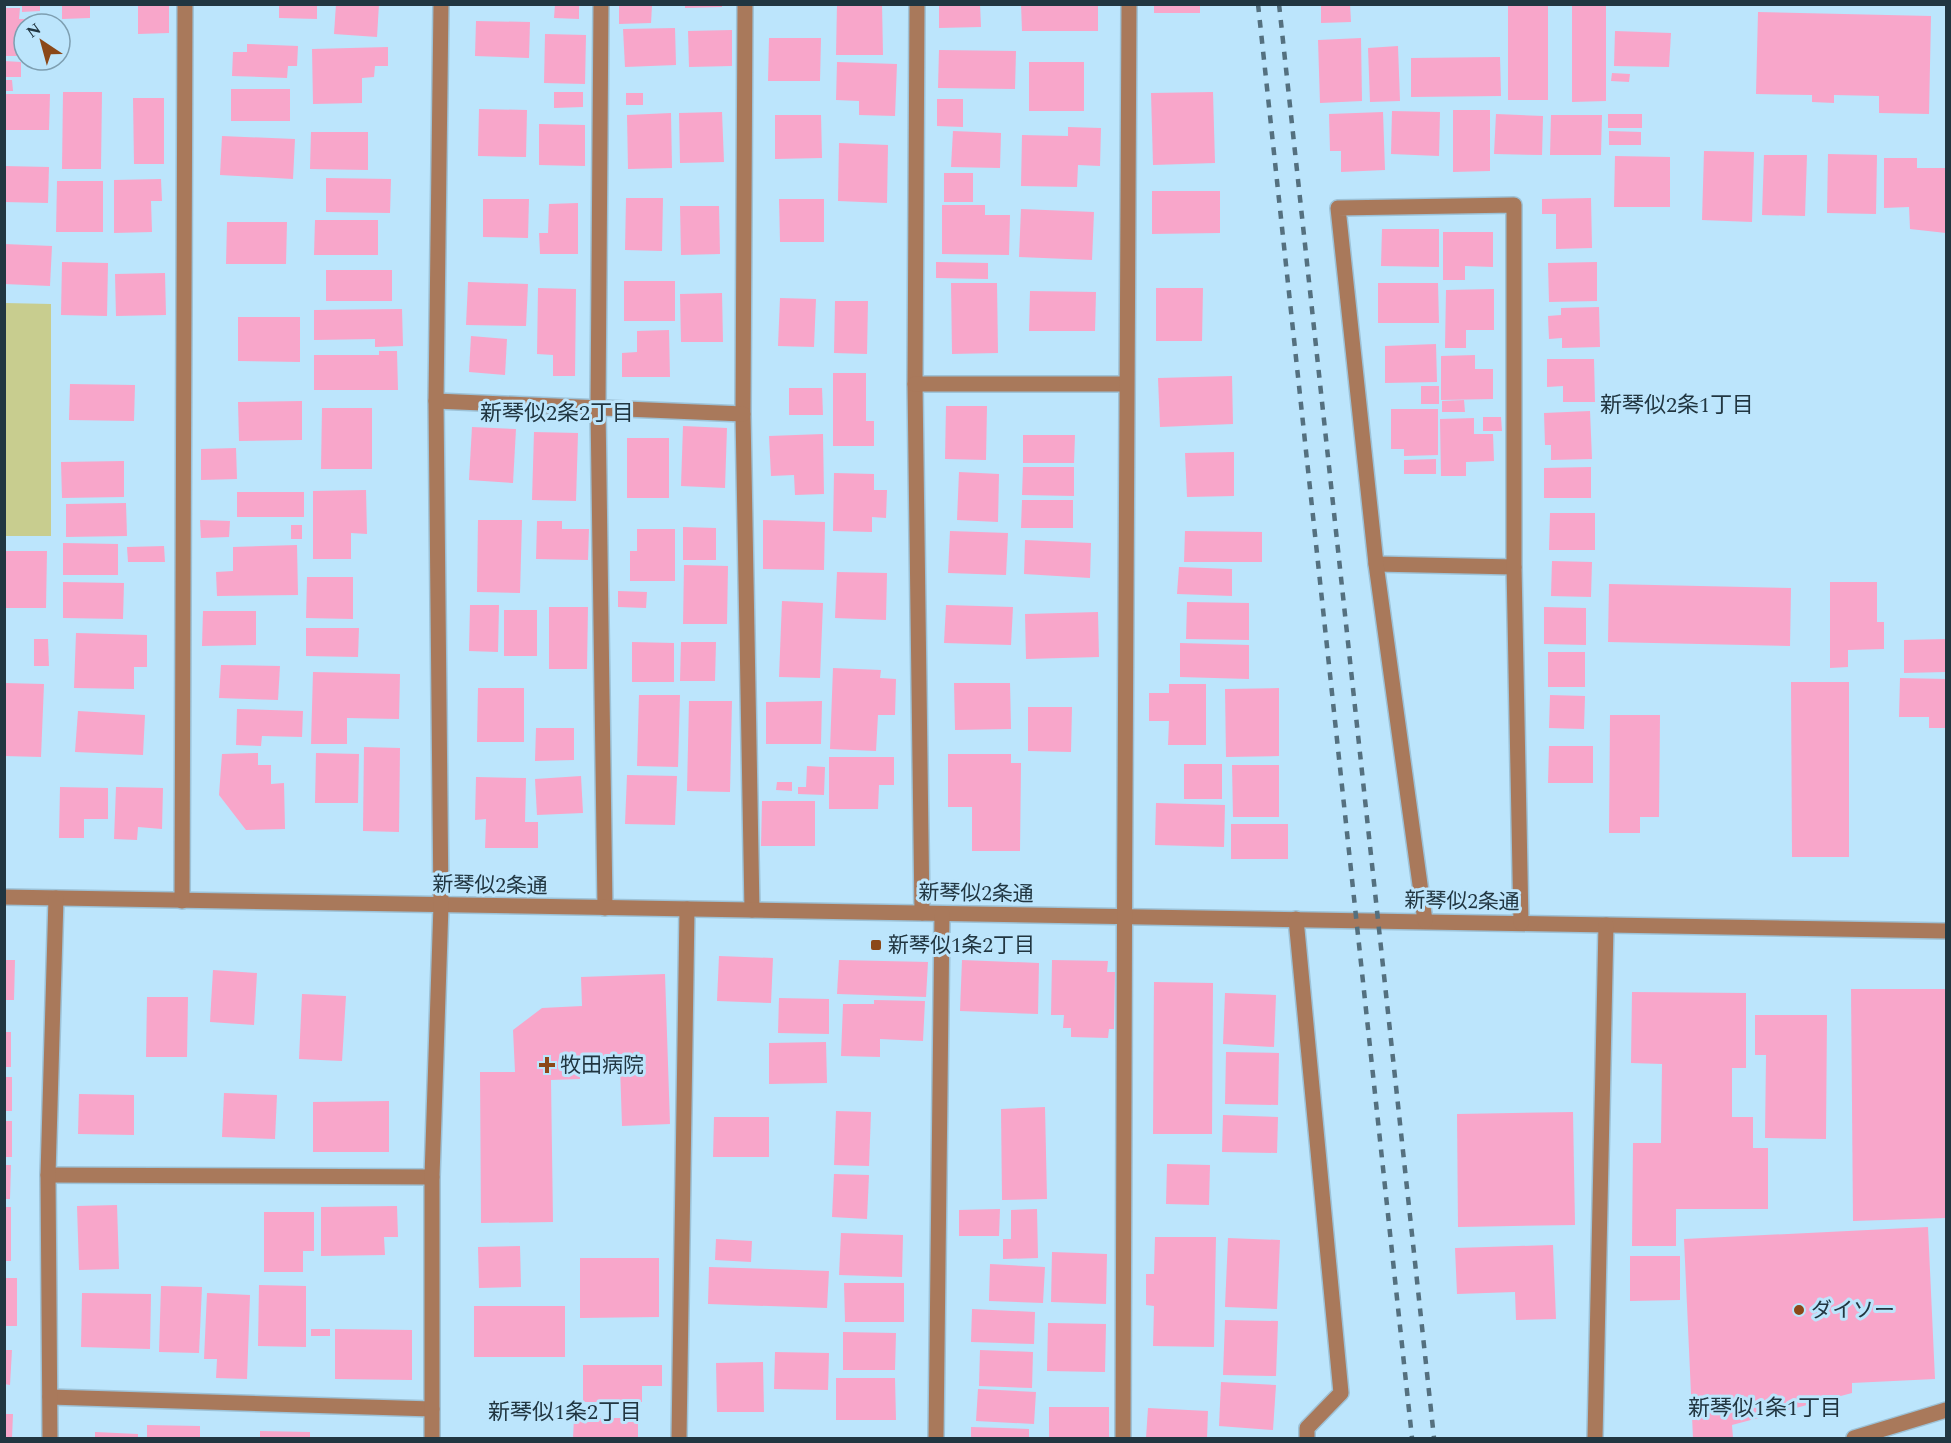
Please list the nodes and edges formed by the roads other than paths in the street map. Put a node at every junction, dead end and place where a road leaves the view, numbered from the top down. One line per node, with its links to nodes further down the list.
1 (185, 4): 16 (street)
2 (441, 4): 9 (street)
3 (601, 4): 10 (street)
4 (745, 4): 11 (street)
5 (917, 4): 7 (street)
6 (1129, 4): 8 (street)
7 (915, 384): 8 (street); 21 (street)
8 (1124, 384): 23 (street)
9 (436, 401): 10 (street); 17 (street)
10 (598, 408): 11 (street); 18 (street)
11 (743, 414): 20 (street)
12 (1376, 564): 13 (street); 13 (street); 25 (street)
13 (1514, 567): 26 (street)
14 (4, 897): 15 (street, 新琴似2条通)
15 (56, 898): 16 (street, 新琴似2条通); 29 (street)
16 (182, 901): 17 (street, 新琴似2条通)
17 (441, 905): 18 (street, 新琴似2条通); 30 (street)
18 (605, 908): 19 (street, 新琴似2条通)
19 (687, 909): 20 (street, 新琴似2条通); 36 (street)
20 (752, 910): 21 (street, 新琴似2条通)
21 (922, 913): 22 (street, 新琴似2条通)
22 (942, 914): 23 (street, 新琴似2条通); 37 (street)
23 (1126, 916): 24 (street, 新琴似2条通); 38 (street)
24 (1296, 919): 25 (street, 新琴似2条通); 39 (street)
25 (1425, 921): 26 (street, 新琴似2条通)
26 (1521, 923): 27 (street, 新琴似2条通)
27 (1606, 925): 28 (street, 新琴似2条通); 40 (street)
28 (1947, 931)
29 (48, 1175): 30 (street); 31 (street)
30 (432, 1177): 32 (street)
31 (50, 1397): 32 (street); 34 (street)
32 (432, 1409): 35 (street)
33 (1947, 1410): 41 (street)
34 (50, 1438)
35 (432, 1438)
36 (679, 1438)
37 (936, 1438)
38 (1123, 1438)
39 (1307, 1438)
40 (1595, 1438)
41 (1854, 1438)

